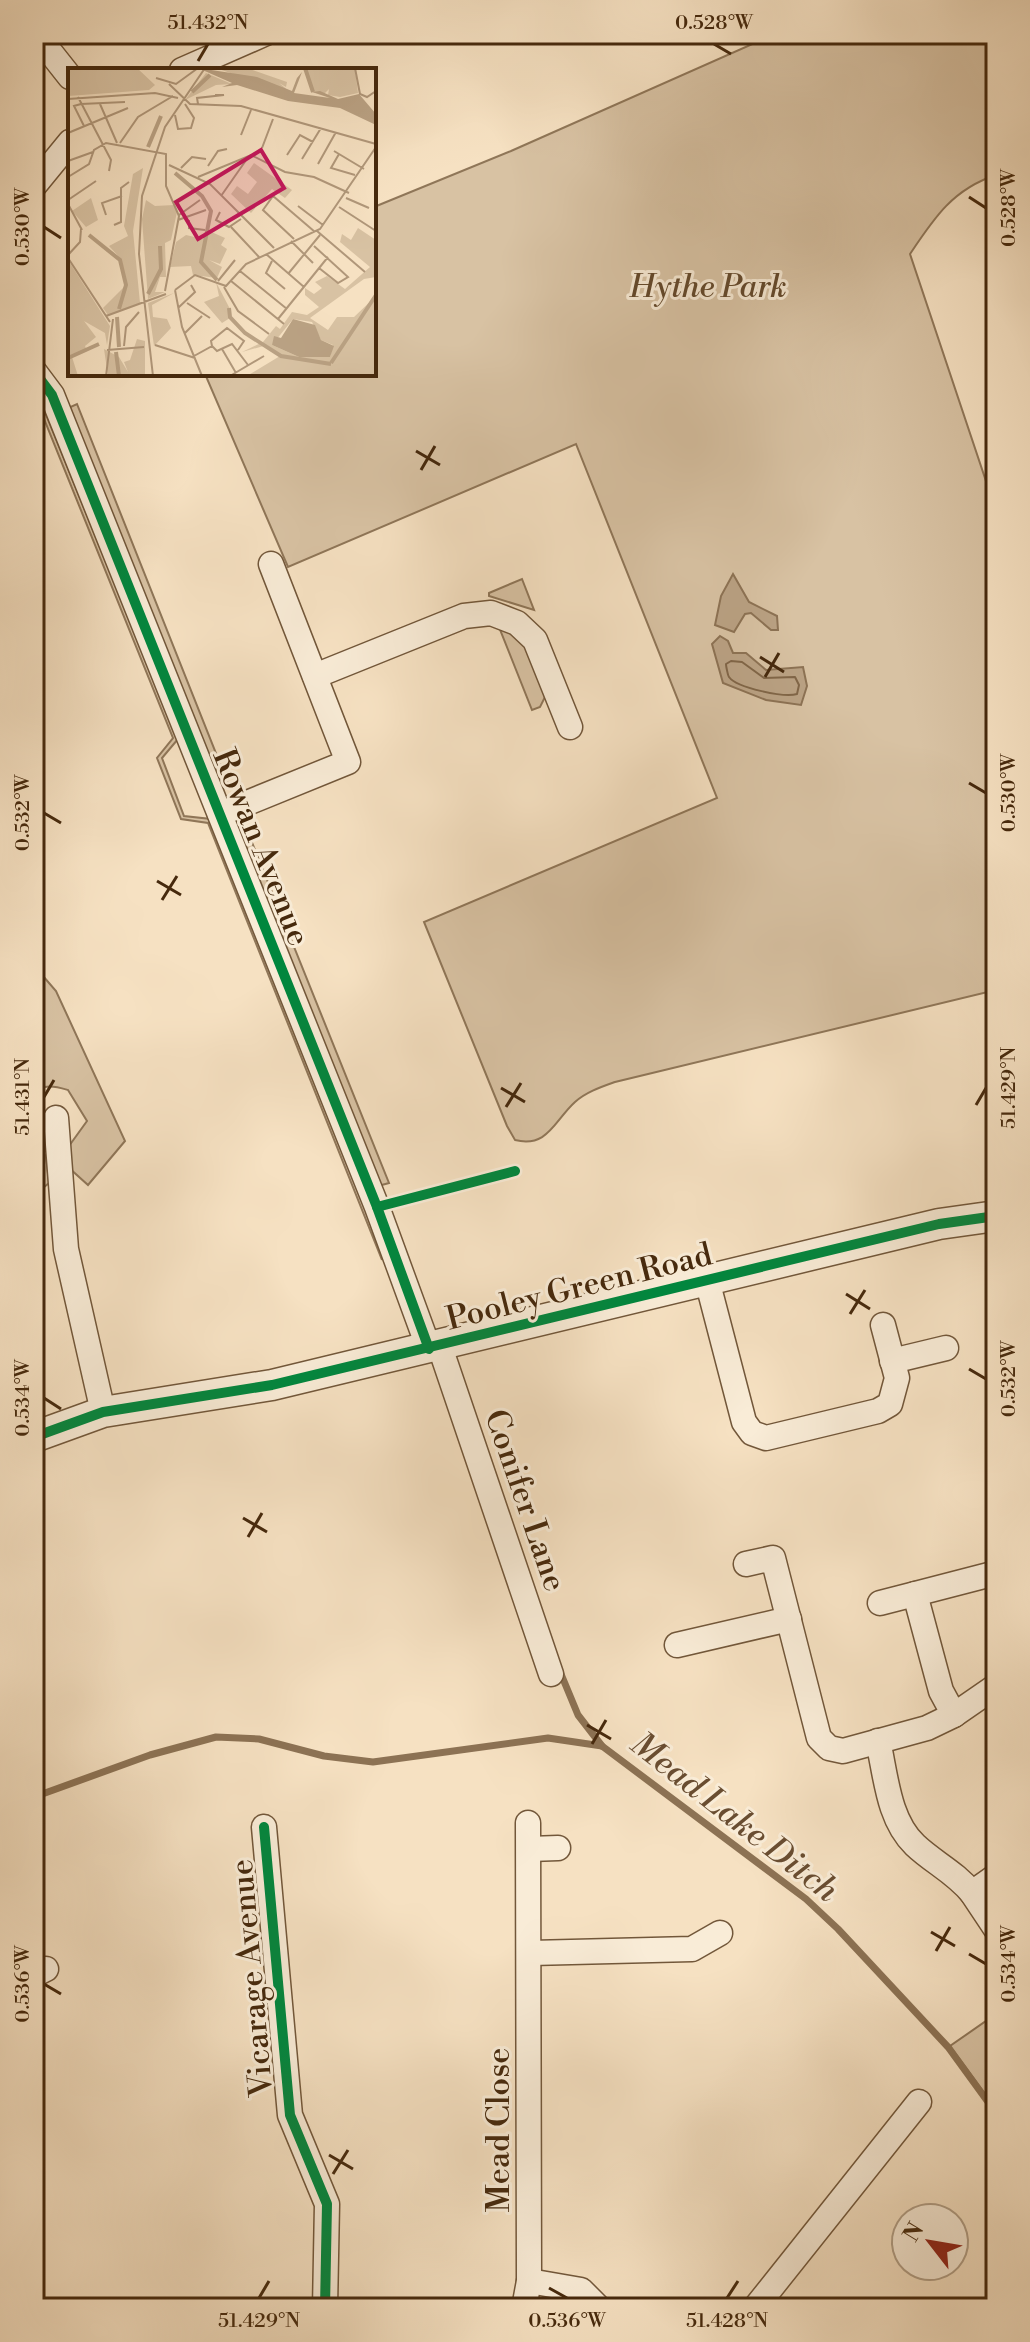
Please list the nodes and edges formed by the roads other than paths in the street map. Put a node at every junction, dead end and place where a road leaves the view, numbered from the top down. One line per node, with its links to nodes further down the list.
1 (36, 34): 4 (street)
2 (264, 34): 3 (street)
3 (187, 68)
4 (68, 74)
5 (68, 144): 6 (street)
6 (34, 186)
7 (34, 371): 11 (street, Rowan Avenue)
8 (271, 564): 9 (street)
9 (315, 676): 10 (street); 11 (street)
10 (570, 727)
11 (220, 814): 16 (street, Rowan Avenue)
12 (56, 1118): 19 (street)
13 (996, 1216): 14 (street, Pooley Green Road)
14 (707, 1280): 16 (street, Pooley Green Road); 18 (street)
15 (883, 1325): 18 (street)
16 (434, 1348): 19 (street, Pooley Green Road); 27 (street, Conifer Lane)
17 (946, 1348): 18 (street)
18 (892, 1361)
19 (103, 1412): 20 (street, Pooley Green Road)
20 (34, 1437)
21 (746, 1564): 25 (street)
22 (996, 1573): 23 (street)
23 (915, 1594): 24 (street); 29 (street)
24 (880, 1603)
25 (789, 1619): 26 (street); 30 (street)
26 (677, 1645)
27 (551, 1674)
28 (996, 1686): 29 (street)
29 (954, 1715): 30 (street)
30 (878, 1741): 36 (street)
31 (528, 1823): 34 (street, Mead Close)
32 (264, 1827): 42 (street, Vicarage Avenue)
33 (558, 1848): 34 (street)
34 (530, 1849): 39 (street, Mead Close)
35 (996, 1876): 36 (street)
36 (972, 1893): 37 (street)
37 (996, 1929)
38 (720, 1933): 39 (street)
39 (531, 1953): 41 (street, Mead Close)
40 (919, 2102): 45 (street)
41 (529, 2281): 43 (street, Mead Close); 44 (street)
42 (325, 2308)
43 (524, 2308)
44 (599, 2308)
45 (755, 2308)

